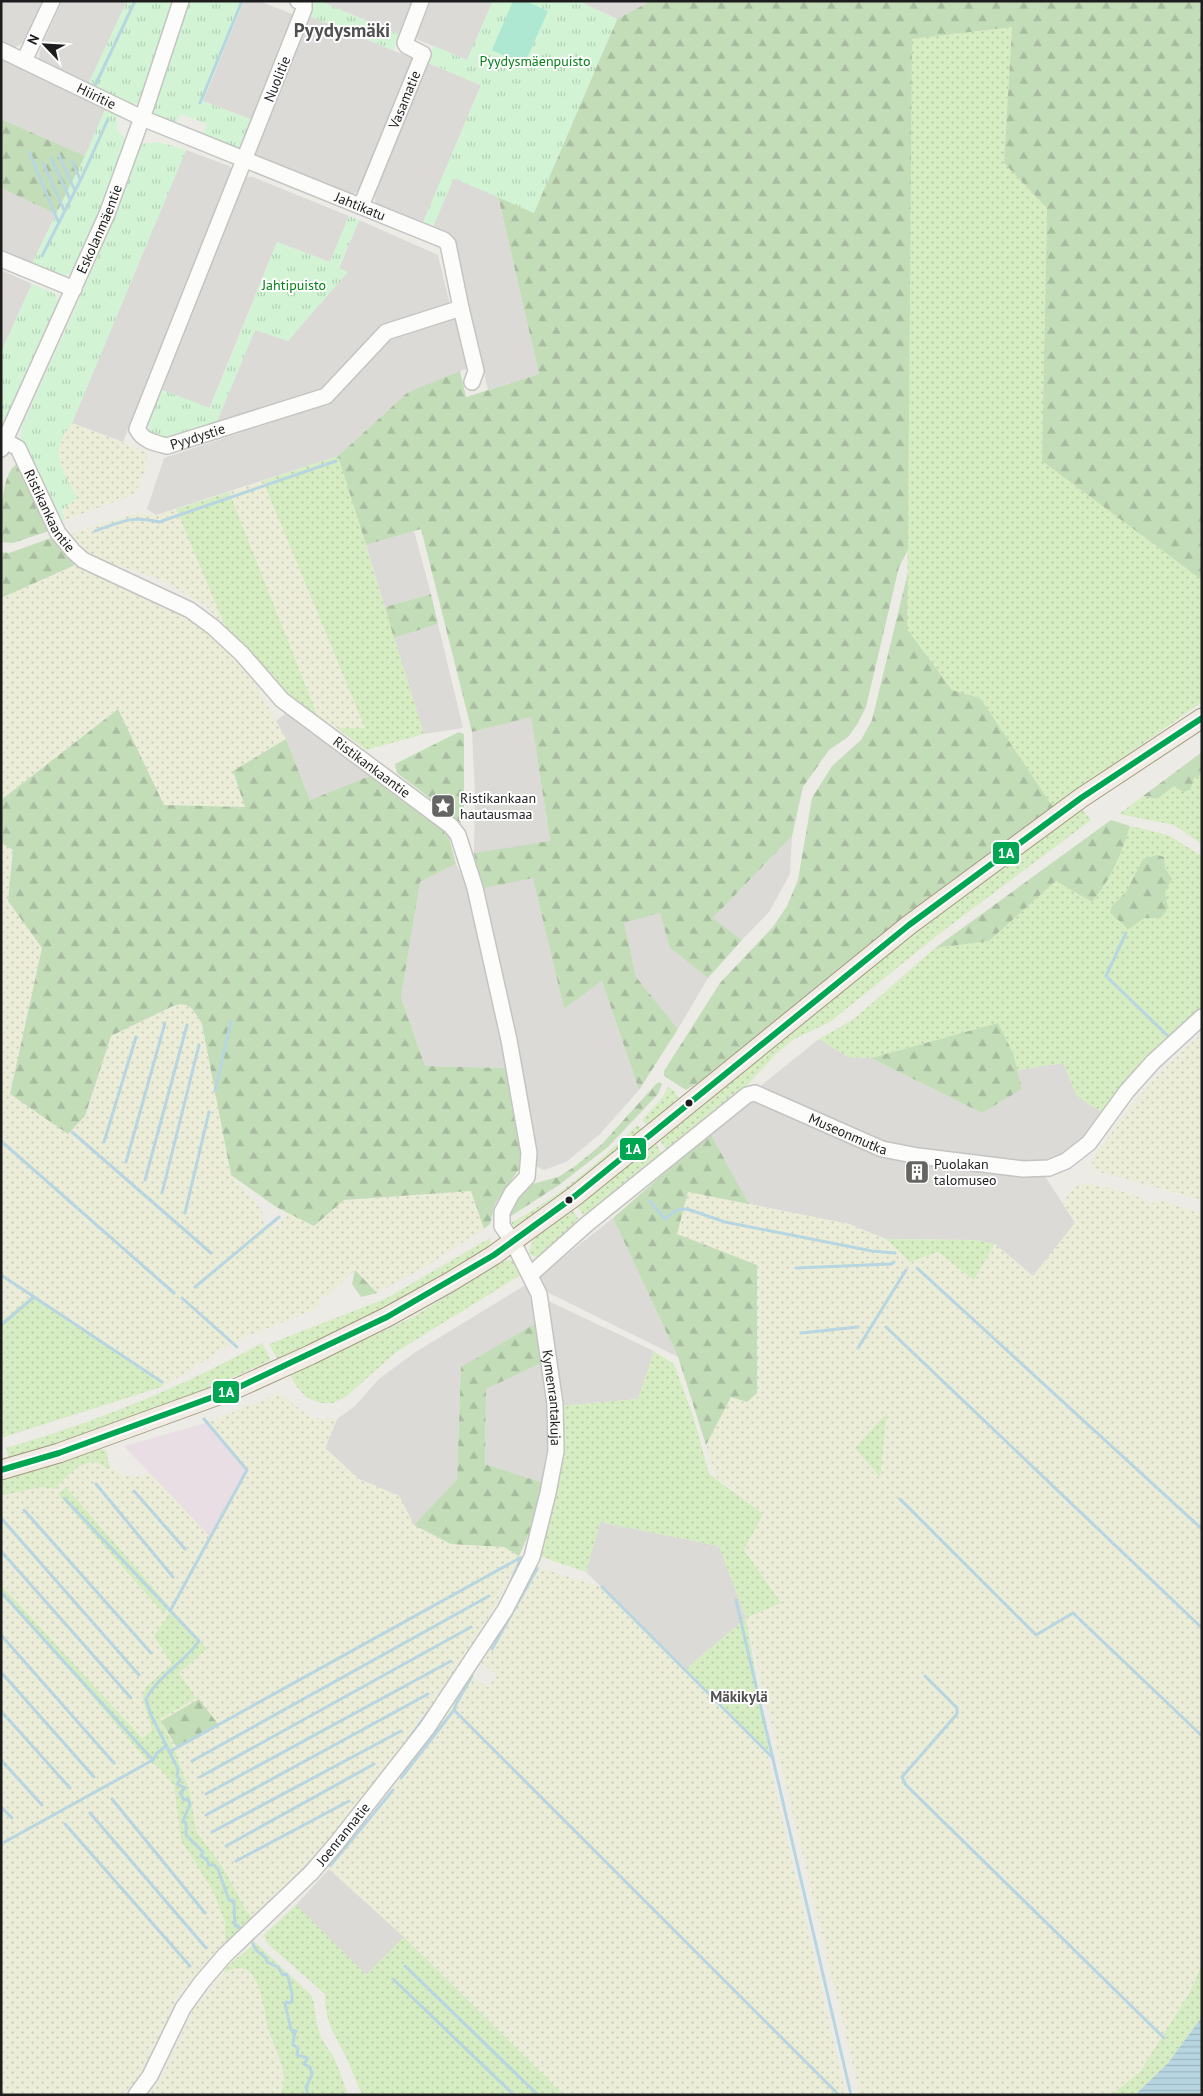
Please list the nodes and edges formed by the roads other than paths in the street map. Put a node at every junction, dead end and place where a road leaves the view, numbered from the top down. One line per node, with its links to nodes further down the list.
1 (52, 1): 6 (street)
2 (181, 1): 7 (street, Eskolanmäentie)
3 (298, 1): 8 (street, Nuolitie)
4 (421, 1): 9 (street, Vasamatie)
5 (1, 50): 6 (street, Hiiritie)
6 (24, 61): 7 (street, Hiiritie)
7 (142, 118): 8 (street, Jahtikatu); 11 (street, Eskolanmäentie)
8 (245, 159): 9 (street, Jahtikatu); 12 (street, Pyydystie)
9 (361, 206): 12 (street, Jahtikatu)
10 (1, 259): 11 (street)
11 (74, 288): 14 (street, Eskolanmäentie)
12 (460, 308): 13 (street, Jahtikatu)
13 (472, 382)
14 (3, 445): 17 (street, Ristikankaantie)
15 (1202, 718): 17 (main road)
16 (1202, 1017): 18 (street, Museonmutka)
17 (513, 1242): 18 (street, Kymenrantakuja); 19 (main road)
18 (530, 1275): 20 (street, Kymenrantakuja)
19 (1, 1470)
20 (532, 1557): 21 (street, Joenrannatie)
21 (136, 2095)

